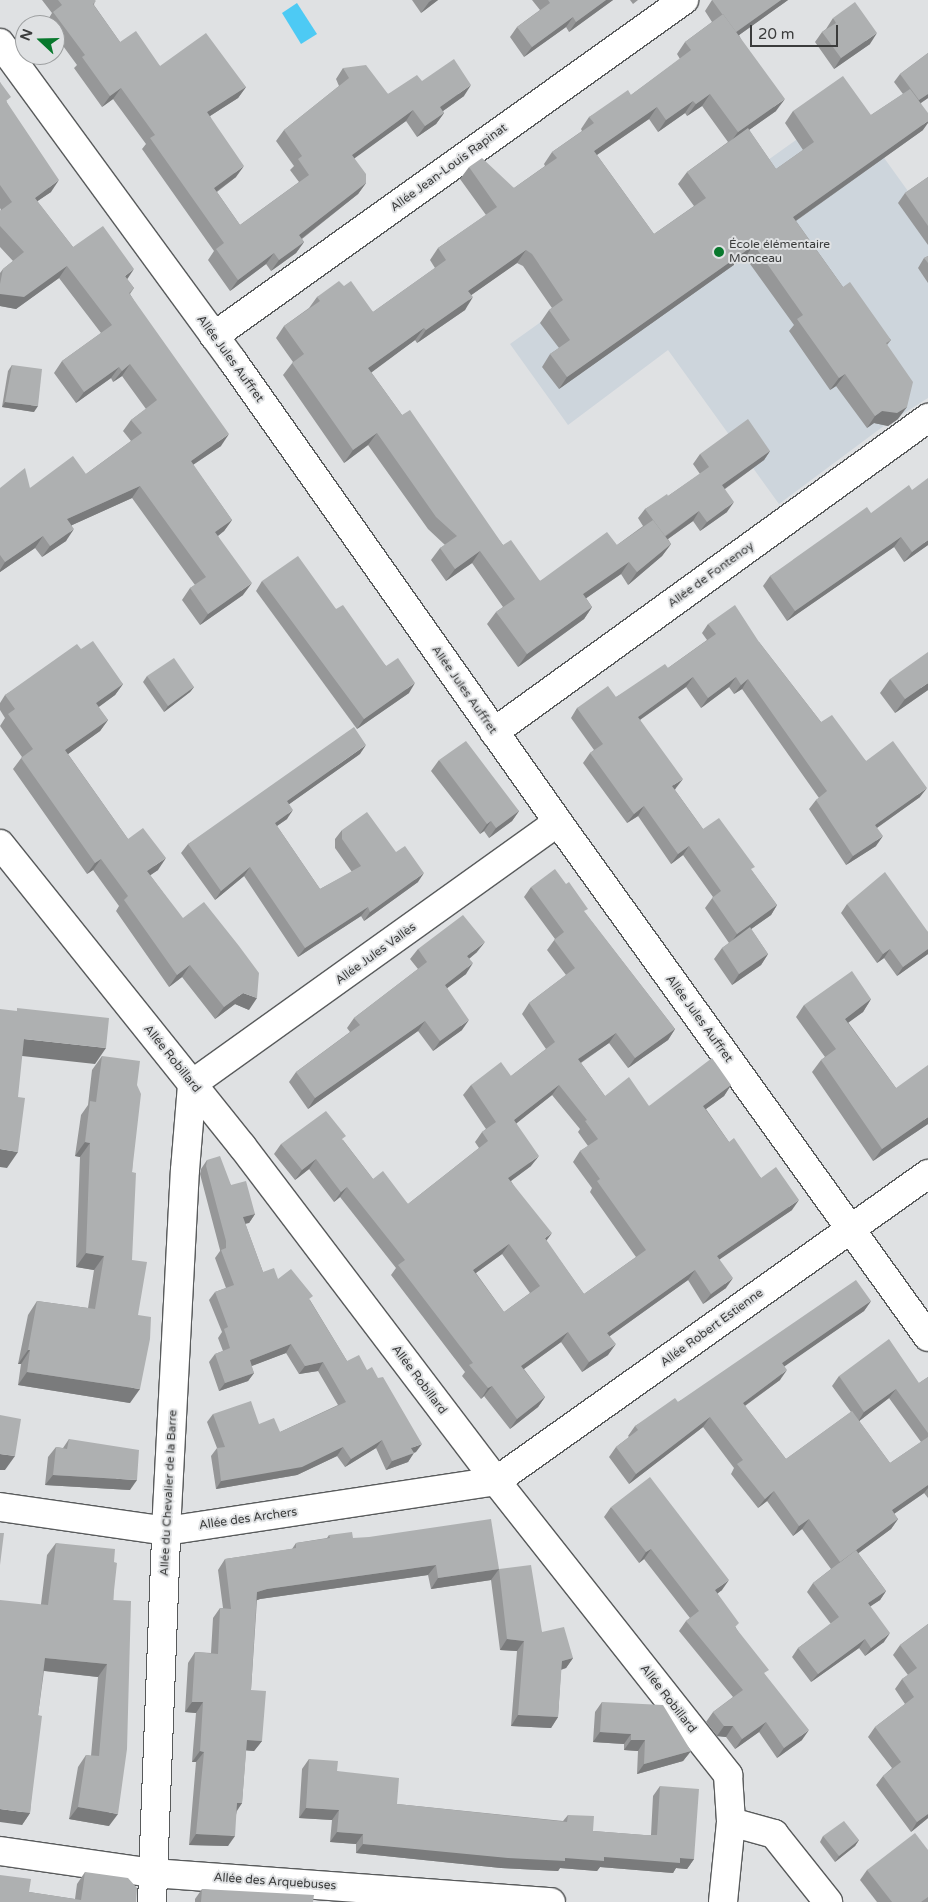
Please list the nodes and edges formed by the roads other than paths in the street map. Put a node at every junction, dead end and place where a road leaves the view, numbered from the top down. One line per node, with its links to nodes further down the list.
1 (684, 0): 3 (street, Allée Jean-Louis Rapinat)
2 (0, 42): 3 (street, Allée Jules Auffret)
3 (214, 336): 5 (street, Allée Jules Auffret)
4 (928, 418): 5 (street, Allée de Fontenoy)
5 (494, 732): 6 (street, Allée Jules Auffret)
6 (558, 822): 8 (street, Allée Jules Vallès); 10 (street, Allée Jules Auffret)
7 (0, 844): 8 (street, Allée Robillard)
8 (192, 1084): 12 (street, Allée Robillard); 14 (street, Allée du Chevalier de la Barre)
9 (928, 1174): 10 (street, Allée Robert Estienne)
10 (850, 1229): 11 (street, Allée Jules Auffret); 12 (street, Allée Robert Estienne)
11 (928, 1337)
12 (496, 1481): 14 (street, Allée des Archers); 15 (street, Allée Robillard)
13 (0, 1507): 14 (street, Allée des Archers)
14 (166, 1531): 17 (street, Allée du Chevalier de la Barre)
15 (731, 1822): 20 (street, Allée Robillard); 21 (street)
16 (0, 1851): 17 (street, Allée des Arquebuses)
17 (153, 1873): 18 (street, Allée du Chevalier de la Barre); 19 (street, Allée des Arquebuses)
18 (152, 1902)
19 (551, 1902)
20 (723, 1902)
21 (828, 1902)

